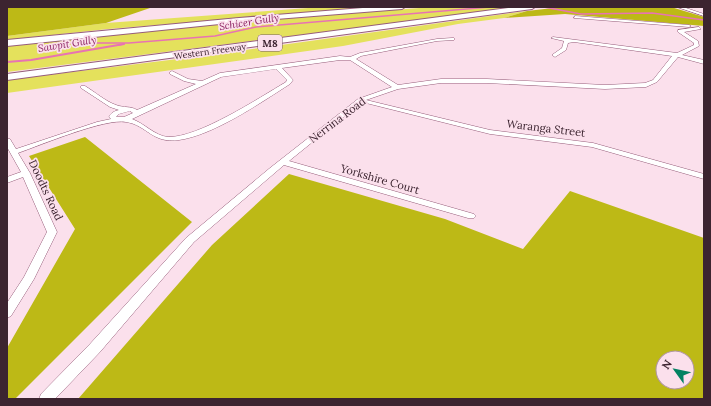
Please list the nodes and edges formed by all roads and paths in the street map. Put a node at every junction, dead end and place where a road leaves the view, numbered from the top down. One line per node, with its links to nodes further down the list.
1 (402, 7): 10 (highway)
2 (532, 7): 17 (highway, Western Freeway / M8)
3 (679, 7): 4 (street)
4 (704, 15)
5 (575, 17): 6 (street)
6 (701, 28): 12 (street, Nerrina Road)
7 (553, 38): 9 (street)
8 (452, 39): 13 (street)
9 (574, 41): 11 (street); 12 (street)
10 (7, 43)
11 (555, 55)
12 (676, 55): 14 (street); 20 (street, Nerrina Road)
13 (351, 59): 15 (street); 20 (street)
14 (704, 62)
15 (278, 67): 18 (street); 27 (street)
16 (172, 73): 18 (street)
17 (7, 77)
18 (202, 83): 22 (street)
19 (83, 86): 23 (street)
20 (397, 87): 21 (street, Nerrina Road)
21 (362, 99): 29 (street, Nerrina Road); 31 (street, Waranga Street)
22 (159, 102): 24 (street); 25 (street)
23 (112, 106): 24 (street); 26 (street)
24 (129, 109): 25 (street); 26 (street)
25 (136, 113): 26 (street); 27 (street)
26 (117, 117): 27 (street); 28 (street)
27 (140, 124)
28 (11, 147): 30 (street, Doodts Road)
29 (283, 162): 33 (street, Yorkshire Court); 35 (street, Nerrina Road)
30 (26, 173): 32 (street); 34 (street, Doodts Road)
31 (704, 177)
32 (7, 180)
33 (471, 216)
34 (7, 313)
35 (95, 348): 36 (street, Nerrina Road); 37 (street, Nerrina Road)
36 (46, 399)
37 (55, 399)

